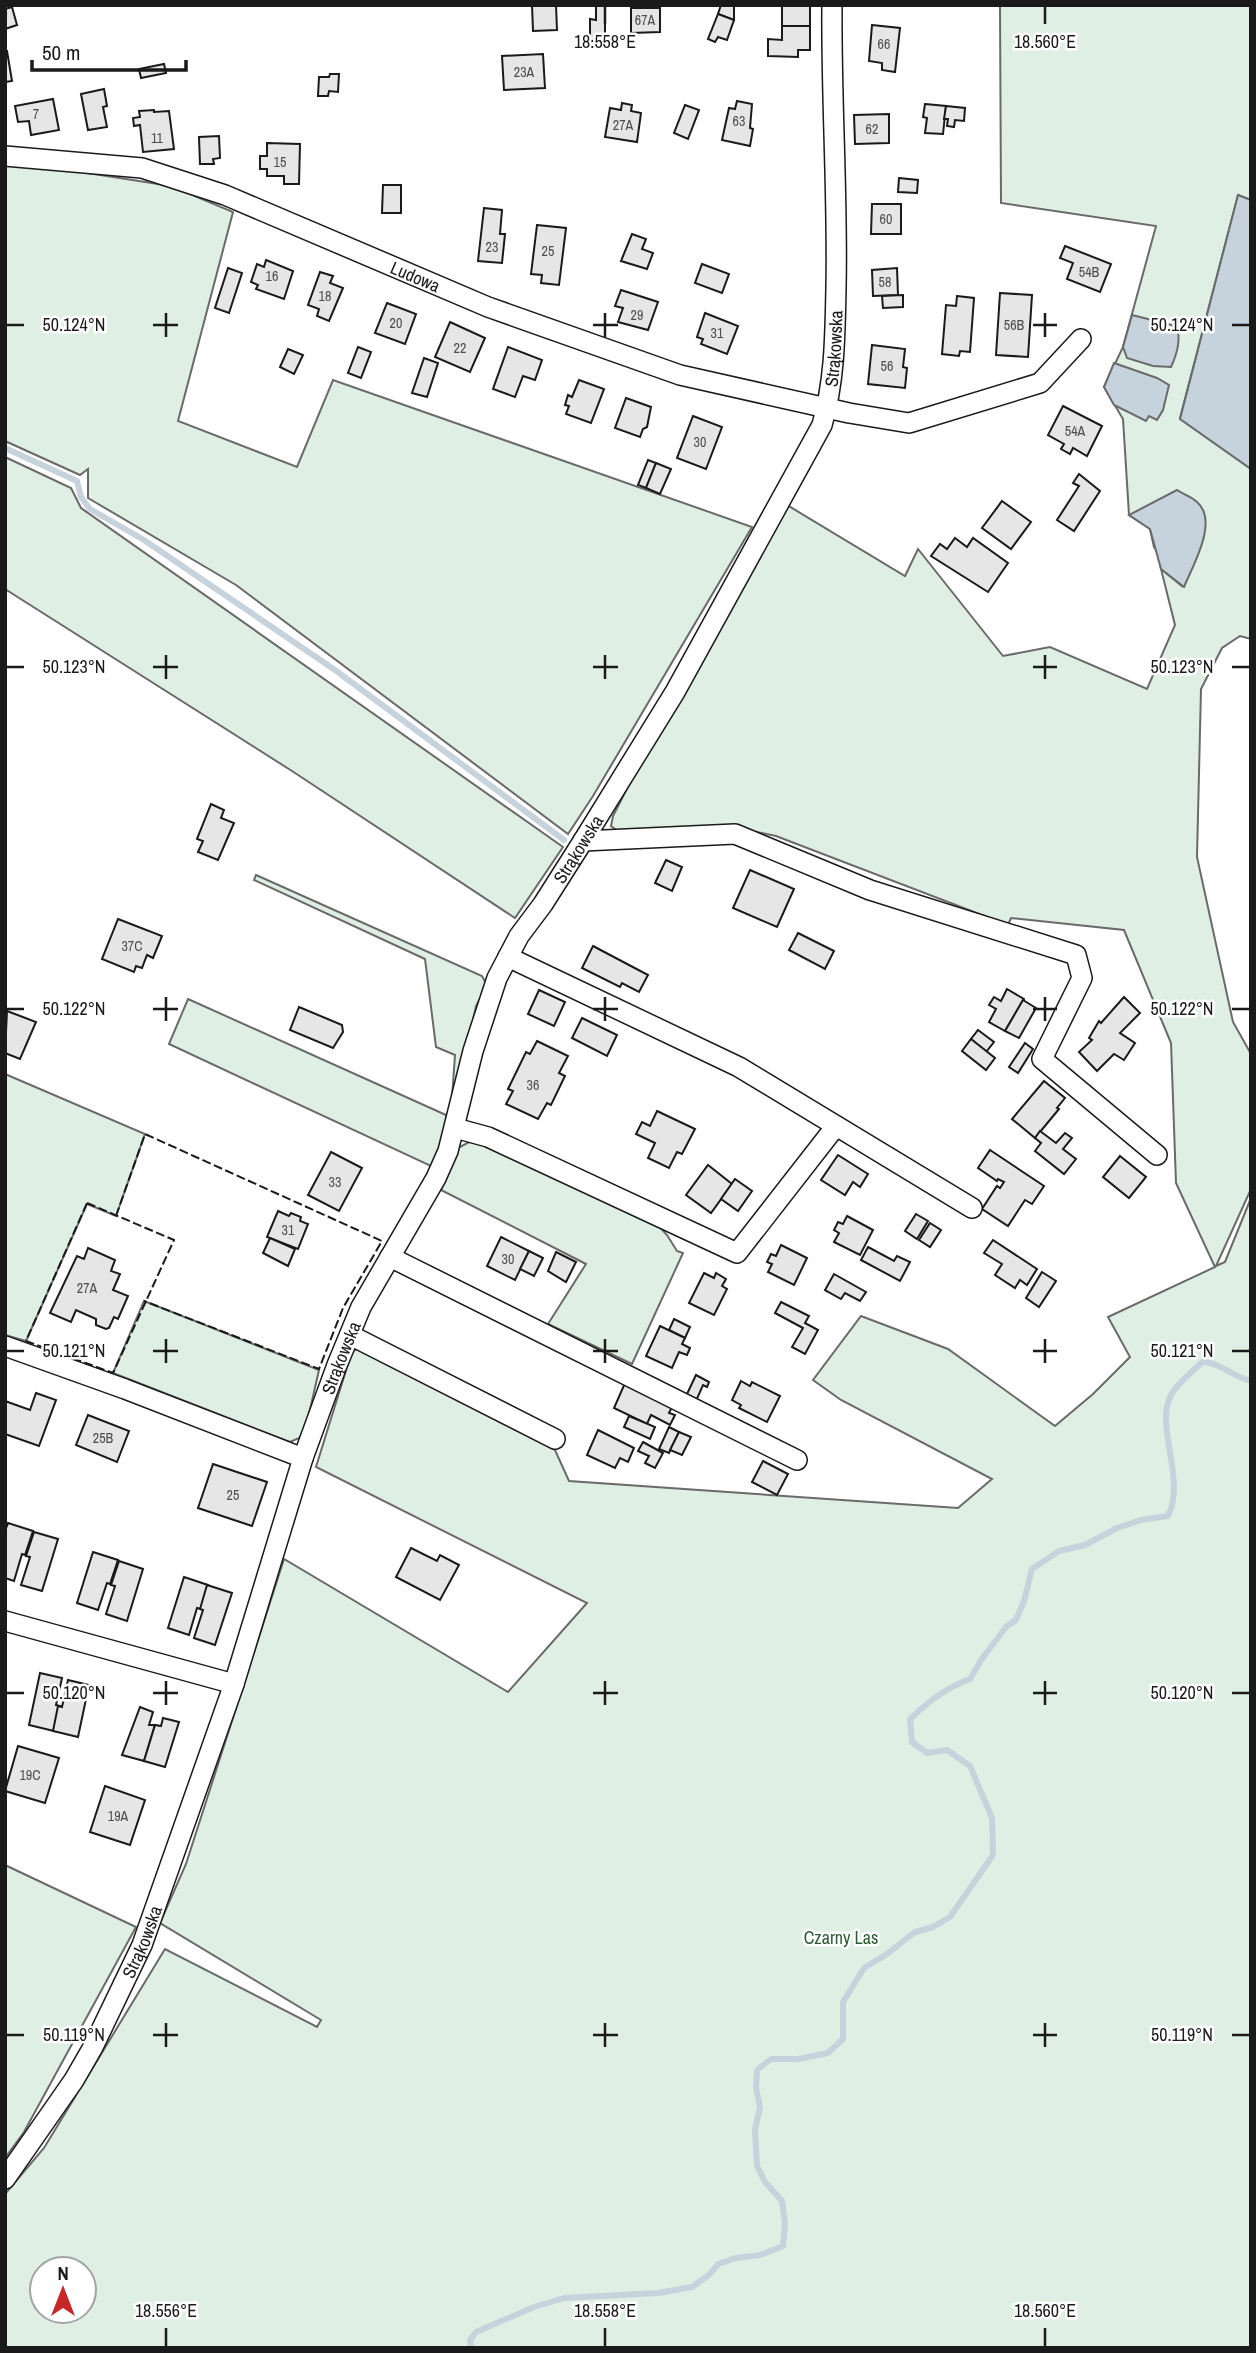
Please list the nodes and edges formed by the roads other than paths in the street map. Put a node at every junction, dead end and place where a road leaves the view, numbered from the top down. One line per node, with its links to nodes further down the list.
1 (832, 5): 4 (street, Strąkowska)
2 (5, 156): 4 (street, Ludowa)
3 (1081, 339): 4 (street, Ludowa)
4 (827, 408): 5 (street, Strąkowska)
5 (583, 841): 6 (street, Strąkowska); 9 (street)
6 (508, 957): 7 (street); 8 (street, Strąkowska)
7 (836, 1126): 8 (street); 10 (street)
8 (455, 1128): 11 (street, Strąkowska)
9 (1157, 1155)
10 (972, 1208)
11 (390, 1257): 12 (street, Strąkowska); 16 (street)
12 (350, 1335): 14 (street); 15 (street, Strąkowska)
13 (5, 1346): 15 (street)
14 (555, 1439)
15 (303, 1458): 18 (street, Strąkowska)
16 (797, 1461)
17 (5, 1620): 18 (street)
18 (234, 1684): 19 (street, Strąkowska)
19 (5, 2179)

